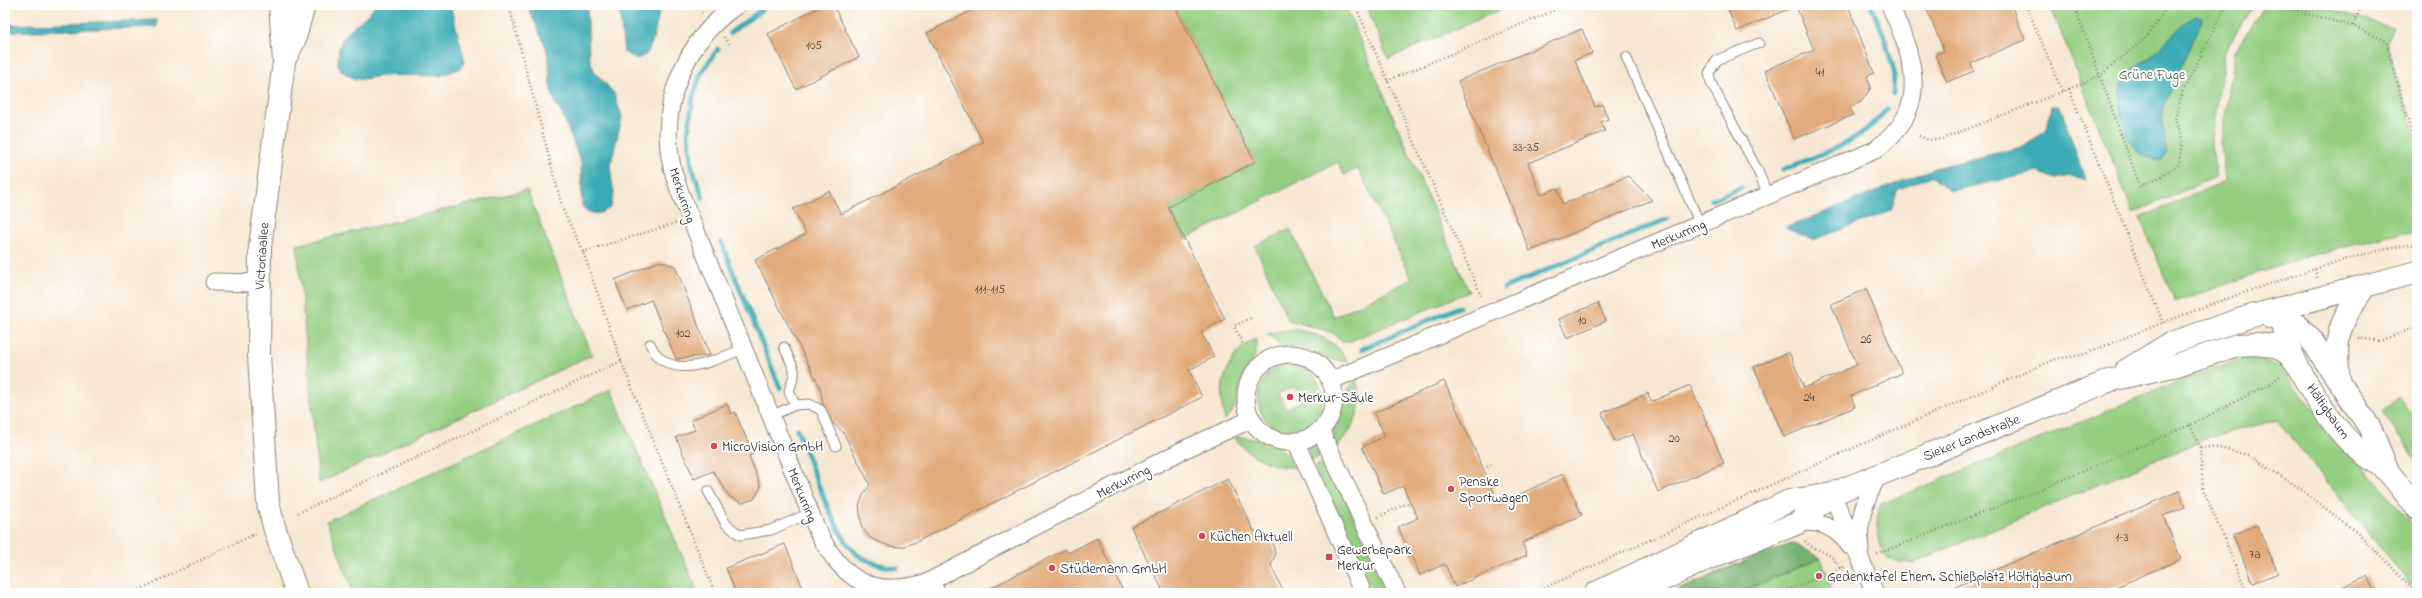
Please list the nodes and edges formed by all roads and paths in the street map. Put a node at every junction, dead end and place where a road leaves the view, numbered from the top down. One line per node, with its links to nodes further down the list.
1 (280, 5): 19 (main road, Victoriaallee)
2 (304, 5): 19 (main road, Victoriaallee)
3 (509, 5): 30 (path)
4 (737, 5): 27 (street, Merkurring)
5 (1355, 5): 21 (path)
6 (1567, 5): 21 (path)
7 (1890, 5): 26 (street, Merkurring)
8 (2026, 5): 23 (path)
9 (2074, 5): 20 (path)
10 (2168, 5): 20 (path)
11 (2226, 5): 20 (path)
12 (2274, 5): 14 (path)
13 (2362, 5): 14 (path)
14 (2353, 26): 25 (path)
15 (720, 33): 17 (path)
16 (1759, 43): 26 (lane)
17 (732, 46)
18 (1626, 57): 28 (lane)
19 (284, 62): 33 (main road, Victoriaallee)
20 (2101, 75): 22 (path)
21 (1387, 81): 36 (path)
22 (2069, 89): 23 (path); 40 (path)
23 (2062, 92): 24 (path)
24 (1919, 136)
25 (2417, 154)
26 (1768, 196): 28 (street, Merkurring)
27 (691, 219): 30 (path); 47 (street, Merkurring)
28 (1700, 224): 36 (street, Merkurring)
29 (2417, 244): 40 (path)
30 (582, 252): 49 (path)
31 (2417, 272): 34 (main road, Sieker Landstraße)
32 (214, 282): 33 (street)
33 (258, 283): 61 (main road, Victoriaallee)
34 (2365, 286): 35 (main road, Sieker Landstraße); 42 (main road)
35 (2323, 298): 38 (main road, Sieker Landstraße); 39 (main road, Sieker Landstraße)
36 (1489, 313): 51 (street, Merkurring)
37 (1253, 317): 44 (path)
38 (2248, 317): 39 (main road, Sieker Landstraße); 50 (main road, Sieker Landstraße)
39 (2284, 319): 45 (main road, Sieker Landstraße); 48 (main road); 52 (main road, Sieker Landstraße)
40 (2163, 323): 85 (path)
41 (2417, 327): 42 (path)
42 (2339, 332): 52 (main road)
43 (650, 344): 47 (lane)
44 (1242, 344)
45 (2237, 345): 48 (main road, Sieker Landstraße); 50 (main road, Sieker Landstraße)
46 (784, 347): 53 (lane)
47 (743, 349): 54 (street, Merkurring)
48 (2294, 360): 56 (path); 64 (main road, Höltigbaum)
49 (621, 361): 70 (path); 82 (path)
50 (2111, 380): 65 (main road, Sieker Landstraße)
51 (1330, 381): 55 (street); 57 (street)
52 (2339, 384): 64 (main road, Höltigbaum)
53 (794, 405): 54 (lane); 59 (lane)
54 (771, 416): 71 (street, Merkurring)
55 (1252, 419): 58 (street); 77 (street, Merkurring)
56 (2190, 426): 60 (path); 75 (path)
57 (1320, 430): 58 (street); 84 (street)
58 (1296, 441): 83 (street)
59 (836, 446)
60 (2200, 447): 90 (path); 91 (path)
61 (266, 451): 80 (main road, Victoriaallee); 81 (main road, Victoriaallee)
62 (1493, 464): 63 (path)
63 (1487, 467)
64 (2388, 473): 69 (main road, Höltigbaum)
65 (1878, 475): 67 (main road, Sieker Landstraße); 75 (street)
66 (708, 492): 71 (lane)
67 (1832, 494): 74 (main road, Sieker Landstraße); 75 (street); 86 (main road, Sieker Landstraße)
68 (1410, 502): 72 (path)
69 (2417, 508)
70 (298, 513)
71 (810, 513): 78 (street, Merkurring)
72 (1377, 518)
73 (264, 530): 79 (path)
74 (1801, 532): 75 (street); 76 (path); 87 (main road, Sieker Landstraße)
75 (1860, 560): 76 (path); 89 (street)
76 (1840, 568): 88 (path)
77 (938, 586): 78 (street, Merkurring)
78 (870, 589)
79 (132, 593)
80 (297, 593)
81 (311, 593)
82 (715, 593)
83 (1363, 593)
84 (1397, 593)
85 (1533, 593)
86 (1596, 593)
87 (1634, 593)
88 (1780, 593)
89 (1875, 593)
90 (2247, 593)
91 (2417, 593)

